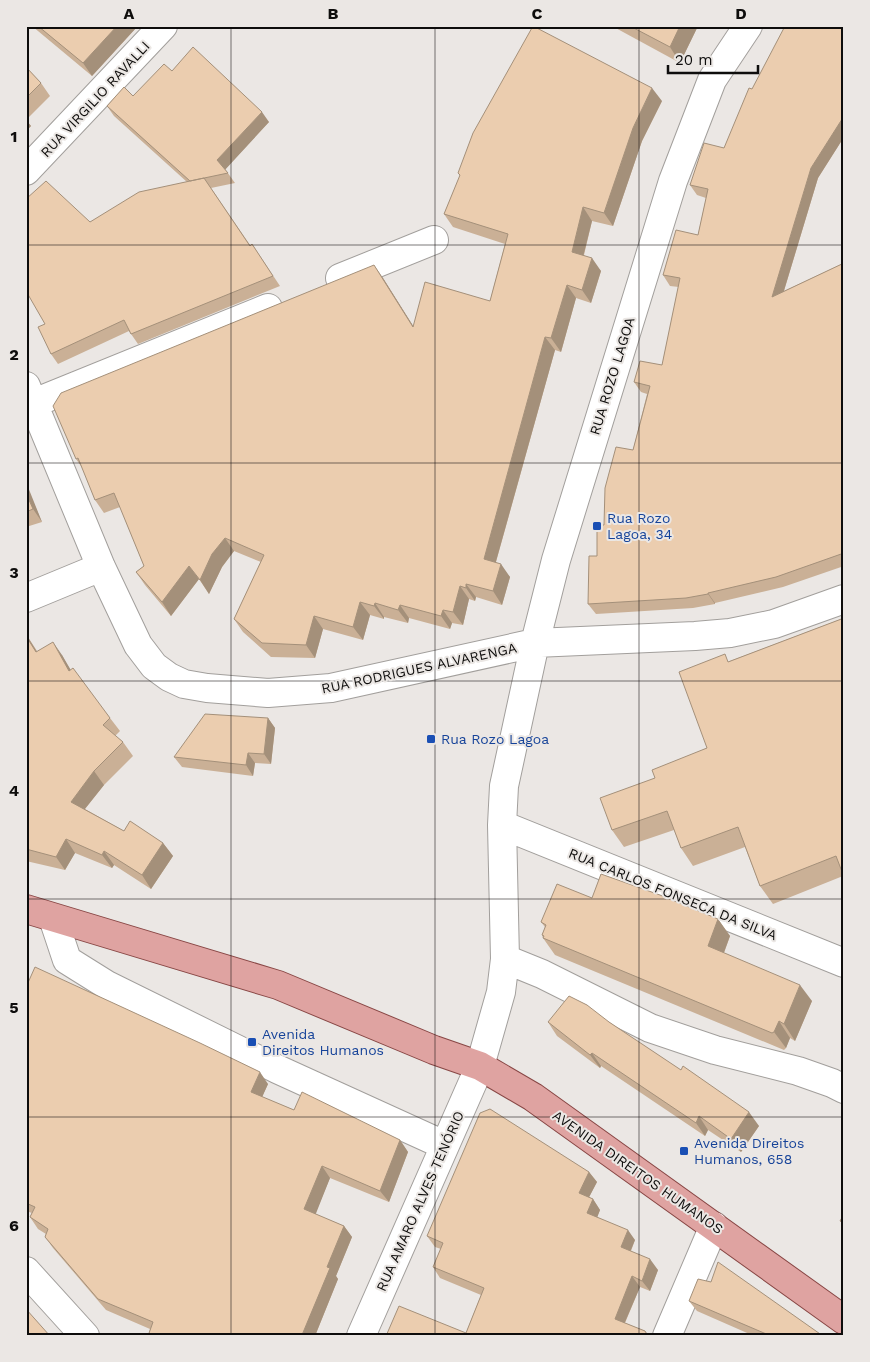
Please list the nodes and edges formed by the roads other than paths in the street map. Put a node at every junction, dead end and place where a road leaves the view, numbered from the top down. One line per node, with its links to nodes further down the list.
1 (164, 26): 3 (street, RUA VIRGILIO RAVALLI)
2 (748, 26): 11 (street, RUA ROZO LAGOA)
3 (26, 171)
4 (434, 240): 5 (street)
5 (316, 288)
6 (288, 300): 7 (street)
7 (30, 394): 8 (street, RUA RODRIGUES ALVARENGA)
8 (101, 567): 9 (street); 11 (street, RUA RODRIGUES ALVARENGA)
9 (26, 598)
10 (844, 599): 11 (street, RUA RODRIGUES ALVARENGA)
11 (535, 643): 12 (street, RUA ROZO LAGOA)
12 (502, 825): 15 (street, RUA ROZO LAGOA); 16 (street, RUA CARLOS FONSECA DA SILVA)
13 (26, 909): 14 (main road, AVENIDA DIREITOS HUMANOS)
14 (53, 918): 17 (main road, AVENIDA DIREITOS HUMANOS); 19 (street)
15 (505, 959): 17 (street, RUA ROZO LAGOA); 18 (street)
16 (844, 963)
17 (480, 1066): 19 (street, RUA AMARO ALVES TENÓRIO); 20 (main road, AVENIDA DIREITOS HUMANOS)
18 (844, 1089)
19 (444, 1145): 24 (street, RUA AMARO ALVES TENÓRIO)
20 (714, 1226): 22 (main road, AVENIDA DIREITOS HUMANOS); 25 (street)
21 (26, 1270): 23 (street)
22 (844, 1320)
23 (85, 1336)
24 (361, 1336)
25 (667, 1336)

